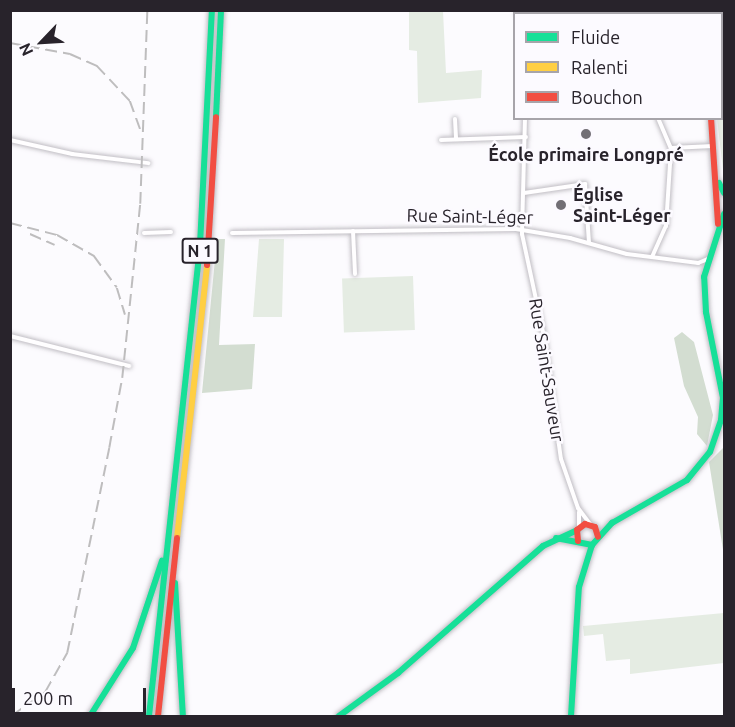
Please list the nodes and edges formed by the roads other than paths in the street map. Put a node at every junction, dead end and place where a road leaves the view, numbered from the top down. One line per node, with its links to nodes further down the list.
1 (213, 10): 35 (main road, N 1)
2 (221, 10): 39 (main road, N 1)
3 (455, 119): 8 (street)
4 (525, 120): 7 (street, Rue Saint-Sauveur)
5 (659, 120): 12 (street)
6 (711, 120): 11 (main road)
7 (526, 137): 8 (street); 14 (street, Rue Saint-Sauveur)
8 (456, 139): 10 (street)
9 (10, 140): 13 (street)
10 (441, 140)
11 (713, 146): 12 (street); 15 (main road)
12 (671, 148): 23 (street)
13 (148, 163)
14 (524, 193): 17 (street, Rue Saint-Sauveur); 22 (street)
15 (722, 195): 16 (main road)
16 (722, 211): 24 (main road)
17 (522, 229): 18 (street, Rue Saint-Léger); 22 (street, Rue Saint-Léger); 29 (street, Rue Saint-Sauveur)
18 (353, 231): 21 (street, Rue Saint-Léger); 25 (street)
19 (171, 232): 20 (street)
20 (144, 233)
21 (232, 233)
22 (589, 243): 23 (street, Rue Saint-Léger)
23 (652, 257): 24 (street, Rue Saint-Léger)
24 (708, 259): 28 (main road)
25 (355, 274)
26 (10, 336): 27 (street)
27 (129, 366)
28 (721, 433): 30 (main road)
29 (578, 508): 31 (street, Rue Saint-Sauveur); 32 (street, Rue Saint-Sauveur)
30 (612, 523): 31 (main road); 33 (main road)
31 (592, 525): 32 (main road); 33 (main road)
32 (578, 529): 34 (main road); 36 (main road)
33 (598, 537): 37 (main road)
34 (556, 538): 36 (main road); 44 (main road)
35 (168, 541): 40 (main road); 41 (main road, N 1)
36 (579, 543): 37 (main road); 38 (main road)
37 (592, 545): 38 (main road)
38 (584, 561): 45 (main road)
39 (174, 569): 42 (main road, N 1); 43 (main road)
40 (90, 717)
41 (149, 717)
42 (158, 717)
43 (183, 717)
44 (339, 717)
45 (571, 717)

